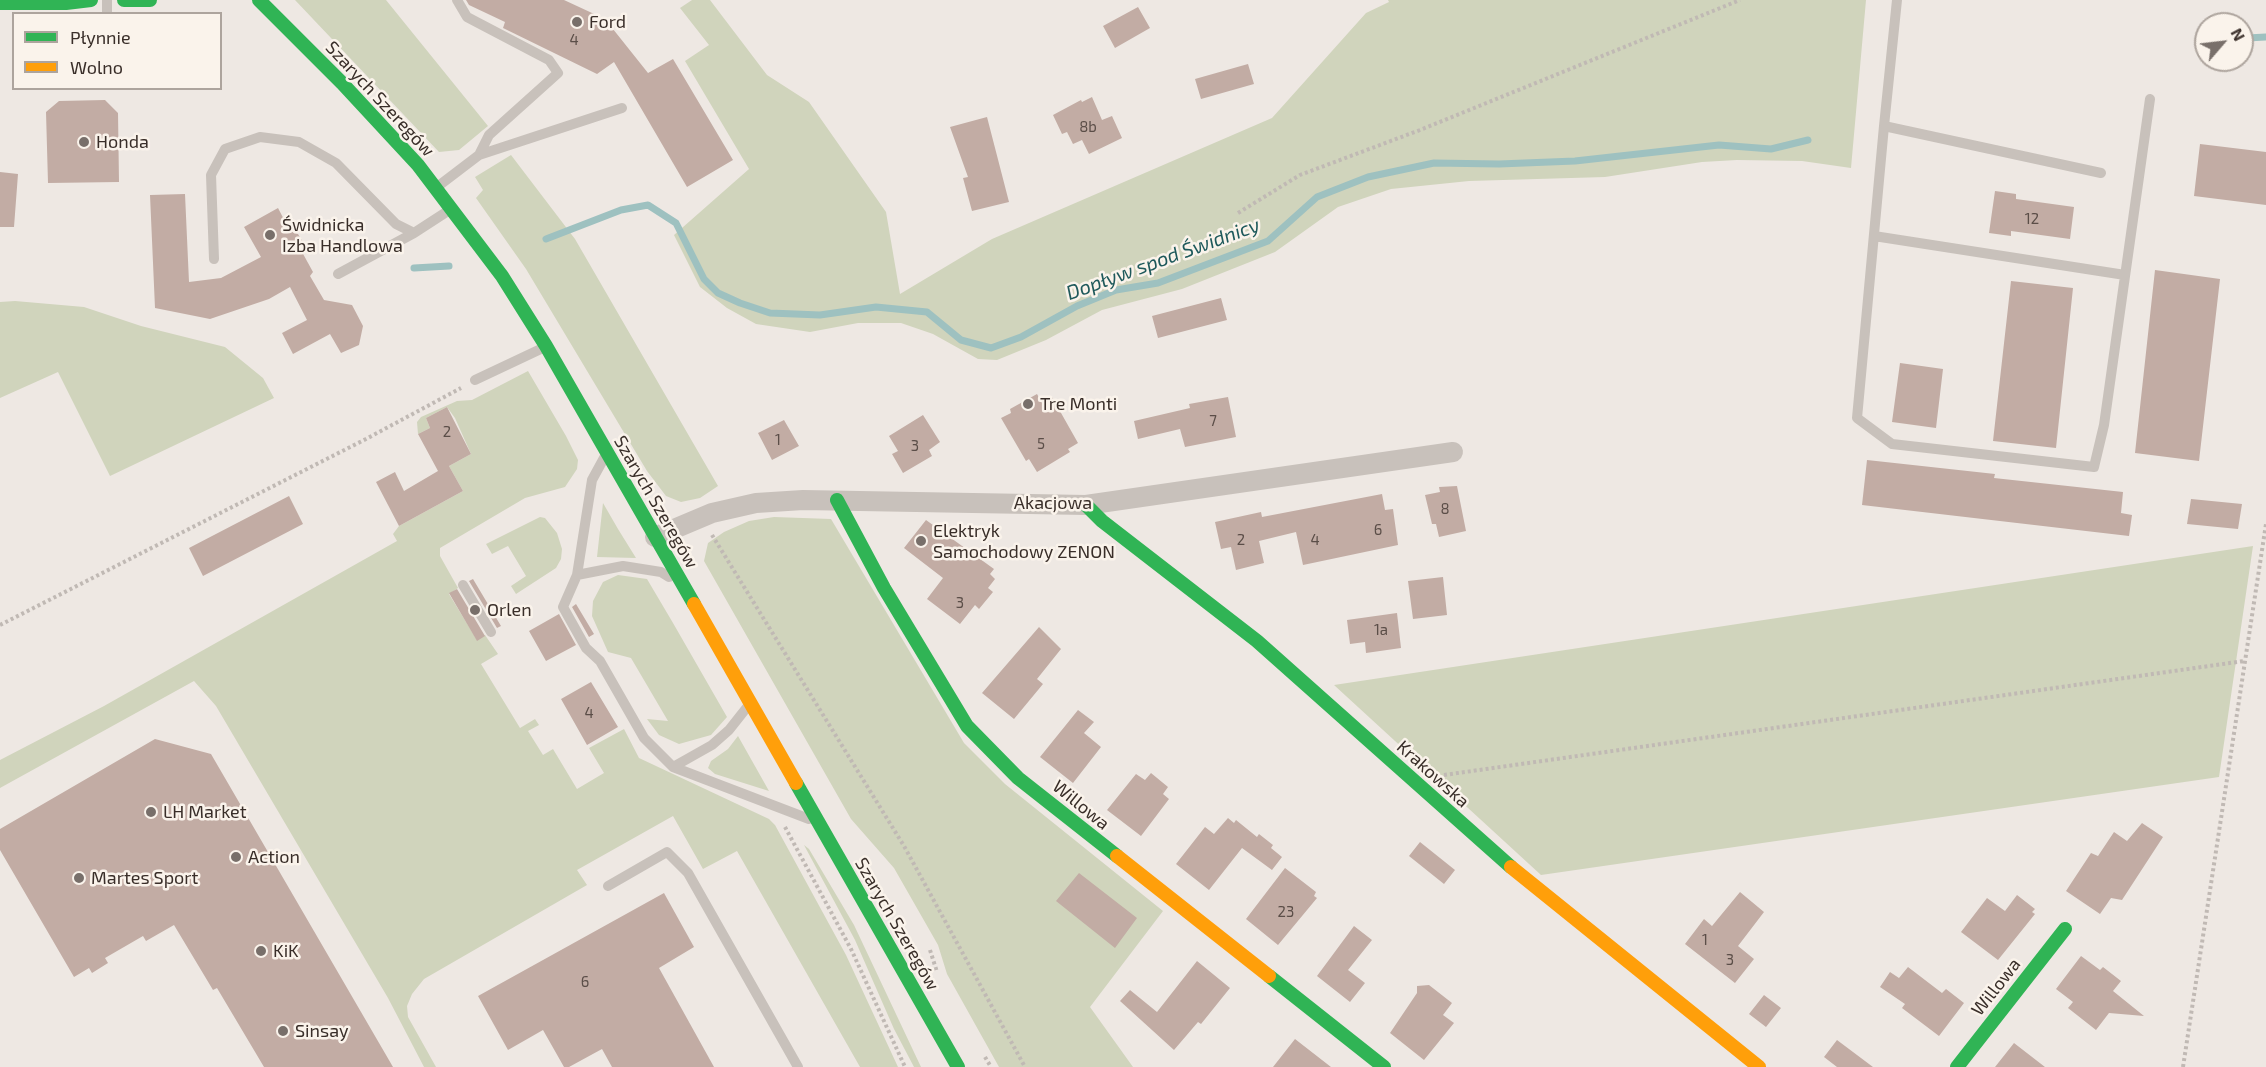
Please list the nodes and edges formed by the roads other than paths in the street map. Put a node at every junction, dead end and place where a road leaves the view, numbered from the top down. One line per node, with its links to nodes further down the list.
1 (91, 0): 7 (street)
2 (124, 0): 3 (street)
3 (150, 0)
4 (260, 0): 13 (street, Szarych Szeregów)
5 (457, 0): 11 (lane)
6 (1897, 0): 10 (lane)
7 (0, 3)
8 (2150, 99): 19 (lane)
9 (622, 108): 11 (lane)
10 (1884, 126): 12 (lane); 16 (lane)
11 (479, 155): 13 (lane)
12 (2101, 172)
13 (437, 187): 14 (street, Szarych Szeregów)
14 (453, 208): 15 (lane); 20 (street, Szarych Szeregów)
15 (414, 232): 17 (lane); 18 (lane)
16 (1874, 236): 19 (lane); 19 (lane)
17 (214, 259)
18 (338, 274)
19 (2125, 275)
20 (546, 346): 21 (lane); 22 (street, Szarych Szeregów)
21 (475, 380)
22 (607, 452): 26 (street, Szarych Szeregów); 27 (lane)
23 (1453, 452): 25 (street, Akacjowa)
24 (837, 500): 25 (street, Akacjowa); 26 (street, Akacjowa); 38 (street, Willowa)
25 (1086, 505): 39 (street, Krakowska)
26 (655, 537): 28 (street, Szarych Szeregów)
27 (576, 575): 28 (lane); 32 (lane)
28 (683, 584): 31 (street, Szarych Szeregów)
29 (463, 585): 30 (lane)
30 (491, 632)
31 (751, 702): 32 (lane); 33 (street, Szarych Szeregów)
32 (673, 767): 33 (lane)
33 (817, 822): 37 (street, Szarych Szeregów)
34 (608, 886): 36 (lane)
35 (2065, 930): 40 (street, Willowa)
36 (798, 1067)
37 (958, 1067)
38 (1384, 1067)
39 (1759, 1067)
40 (1957, 1067)

